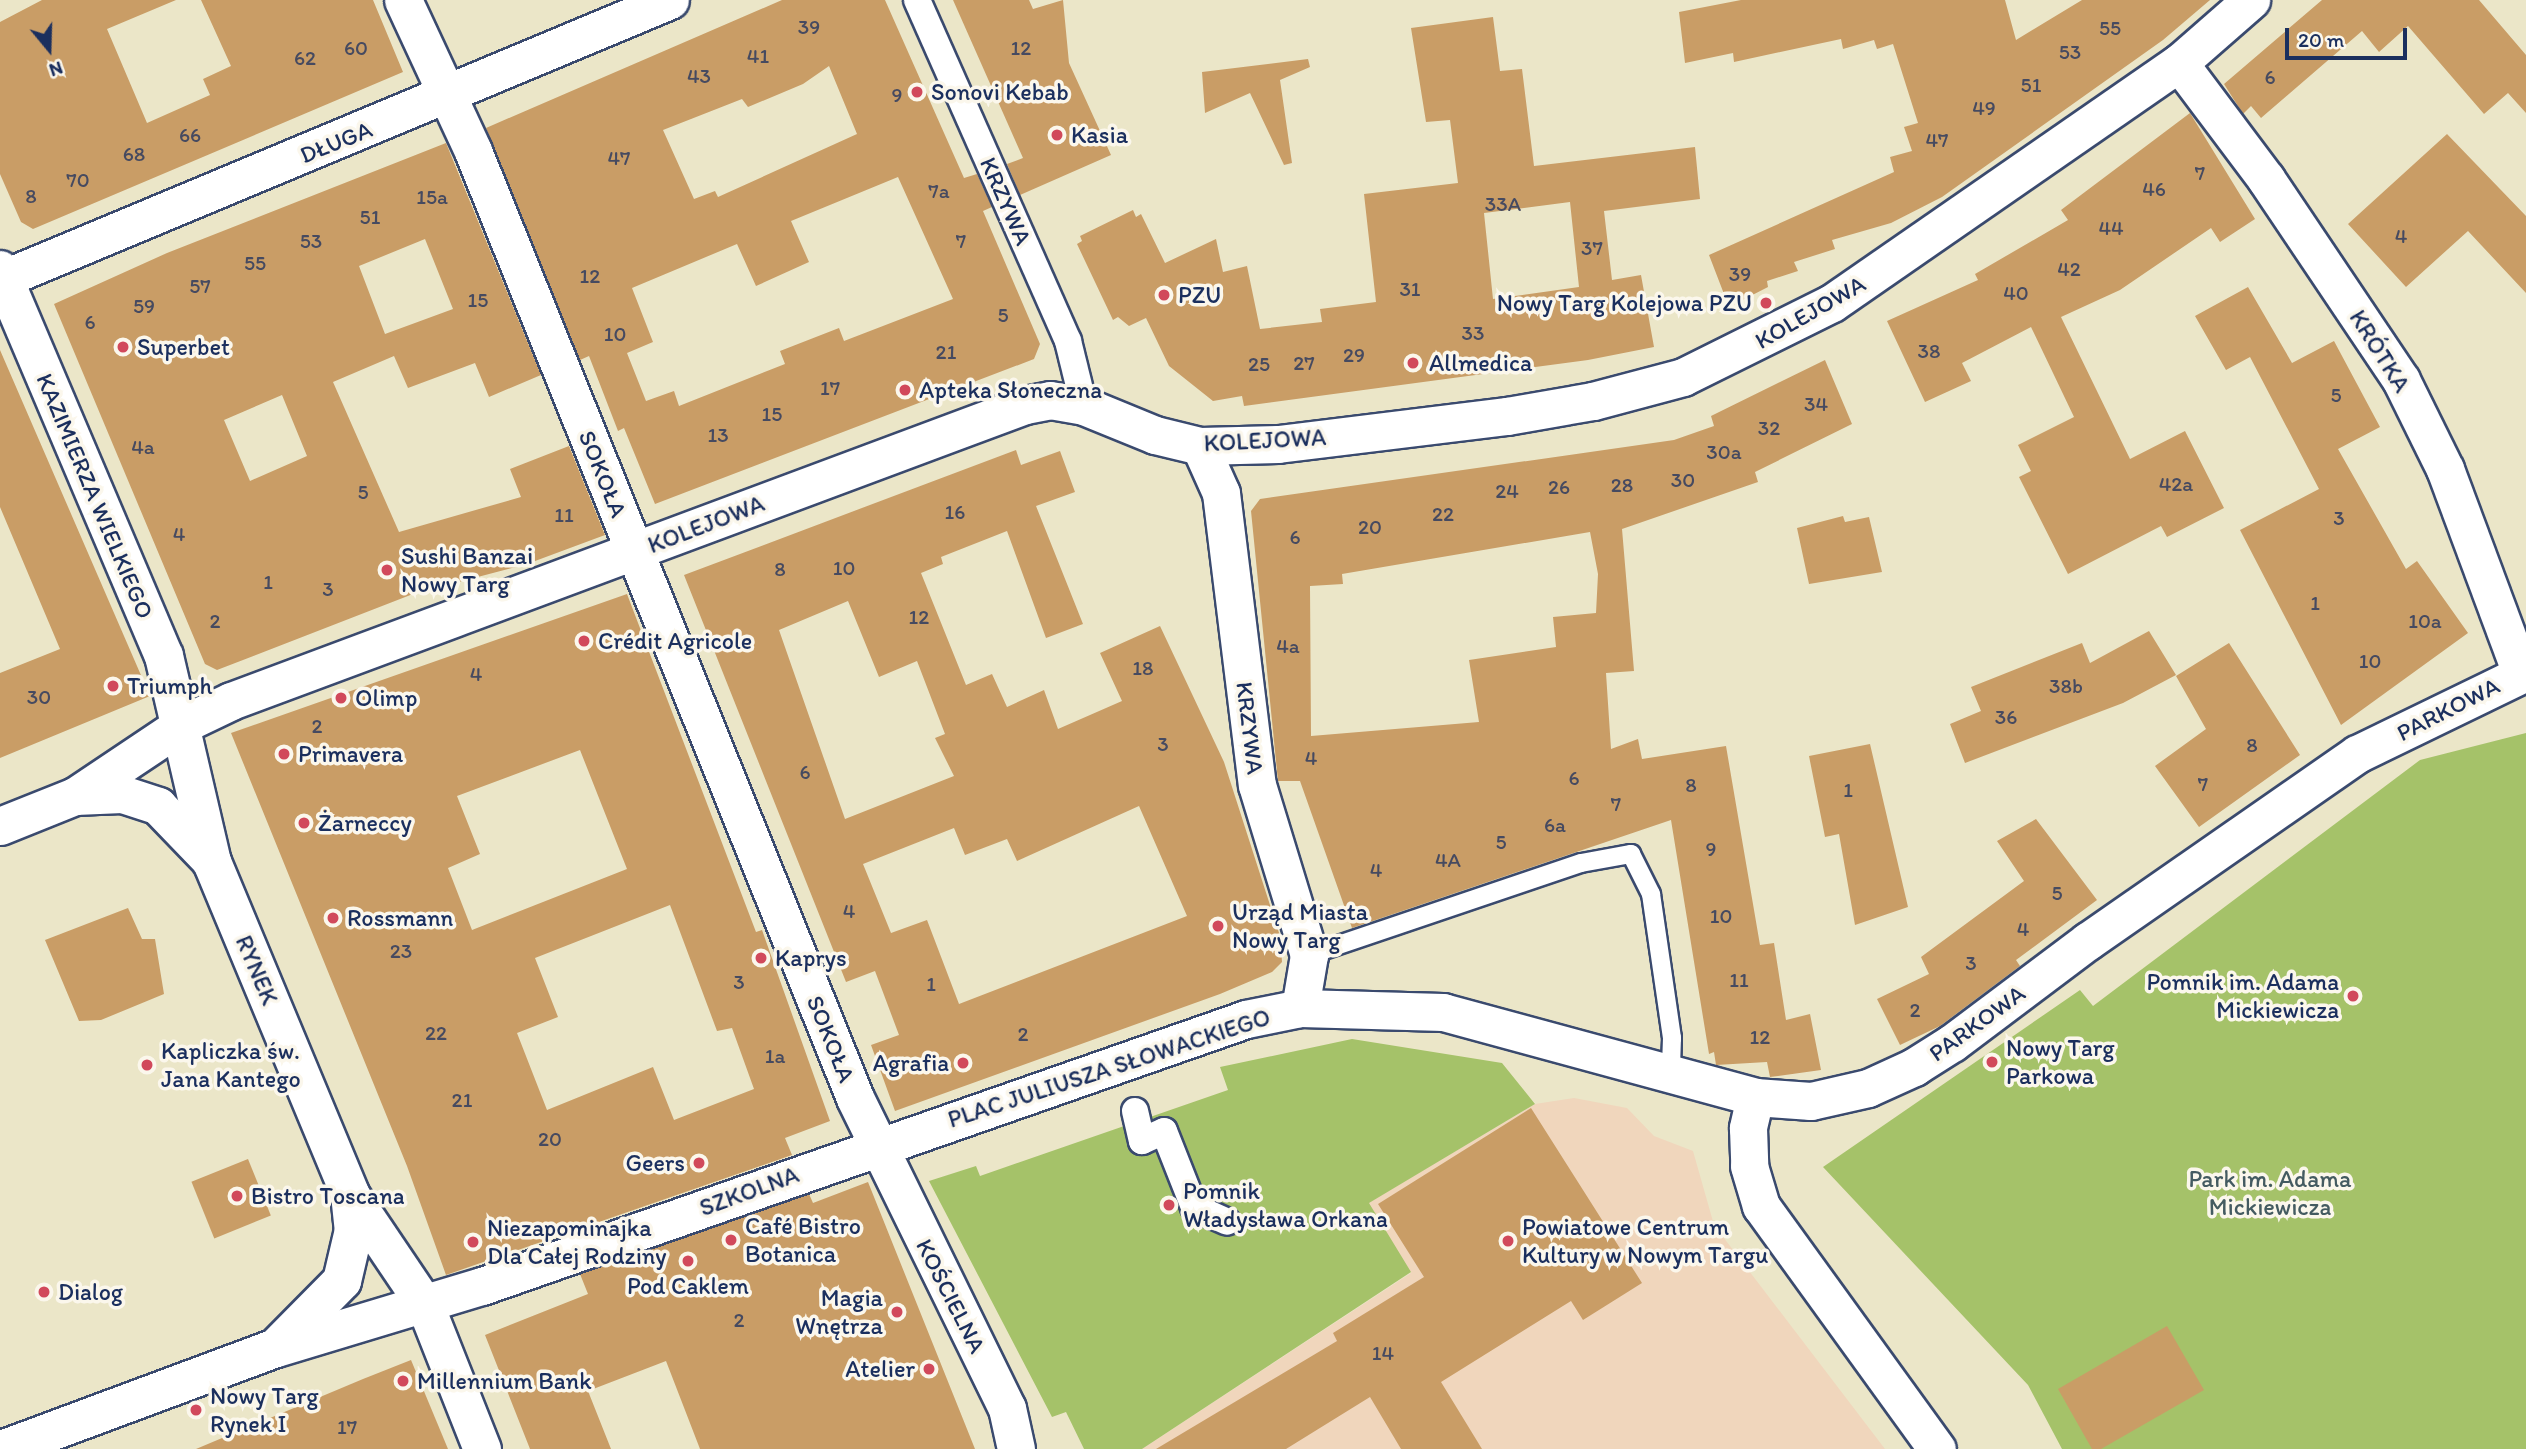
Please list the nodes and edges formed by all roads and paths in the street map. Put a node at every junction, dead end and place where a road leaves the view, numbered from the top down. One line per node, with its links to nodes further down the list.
1 (403, 0): 6 (street, SOKOŁA)
2 (670, 0): 6 (street, DŁUGA)
3 (917, 0): 8 (street, KRZYWA)
4 (2251, 0): 5 (street, KOLEJOWA)
5 (2179, 63): 9 (street, KOLEJOWA); 11 (street, KRÓTKA)
6 (446, 96): 7 (street, DŁUGA); 10 (street, SOKOŁA)
7 (1, 276): 12 (street, KAZIMIERZA WIELKIEGO)
8 (1084, 406): 9 (street, KOLEJOWA); 10 (street, KOLEJOWA)
9 (1200, 446): 16 (street, KRZYWA)
10 (634, 551): 12 (street, KOLEJOWA); 21 (street, SOKOŁA)
11 (2523, 672): 19 (street, PARKOWA)
12 (181, 725): 13 (street, RYNEK); 15 (street, RYNEK)
13 (75, 796): 14 (street, RYNEK); 15 (street, RYNEK)
14 (0, 826)
15 (212, 862): 22 (street, RYNEK)
16 (1309, 955): 17 (street, KRZYWA); 18 (lane)
17 (1300, 1008): 18 (street, PLAC JULIUSZA SŁOWACKIEGO); 21 (street, PLAC JULIUSZA SŁOWACKIEGO)
18 (1671, 1073): 19 (street, PLAC JULIUSZA SŁOWACKIEGO)
19 (1755, 1097): 29 (street)
20 (1135, 1111): 23 (street)
21 (875, 1146): 24 (street, SZKOLNA); 28 (street, KOŚCIELNA)
22 (350, 1194): 24 (street, RYNEK); 25 (street, RYNEK)
23 (1227, 1222)
24 (425, 1305): 25 (street, RYNEK); 27 (street)
25 (276, 1348): 26 (street, RYNEK)
26 (4, 1449)
27 (482, 1449)
28 (1016, 1449)
29 (1937, 1449)

